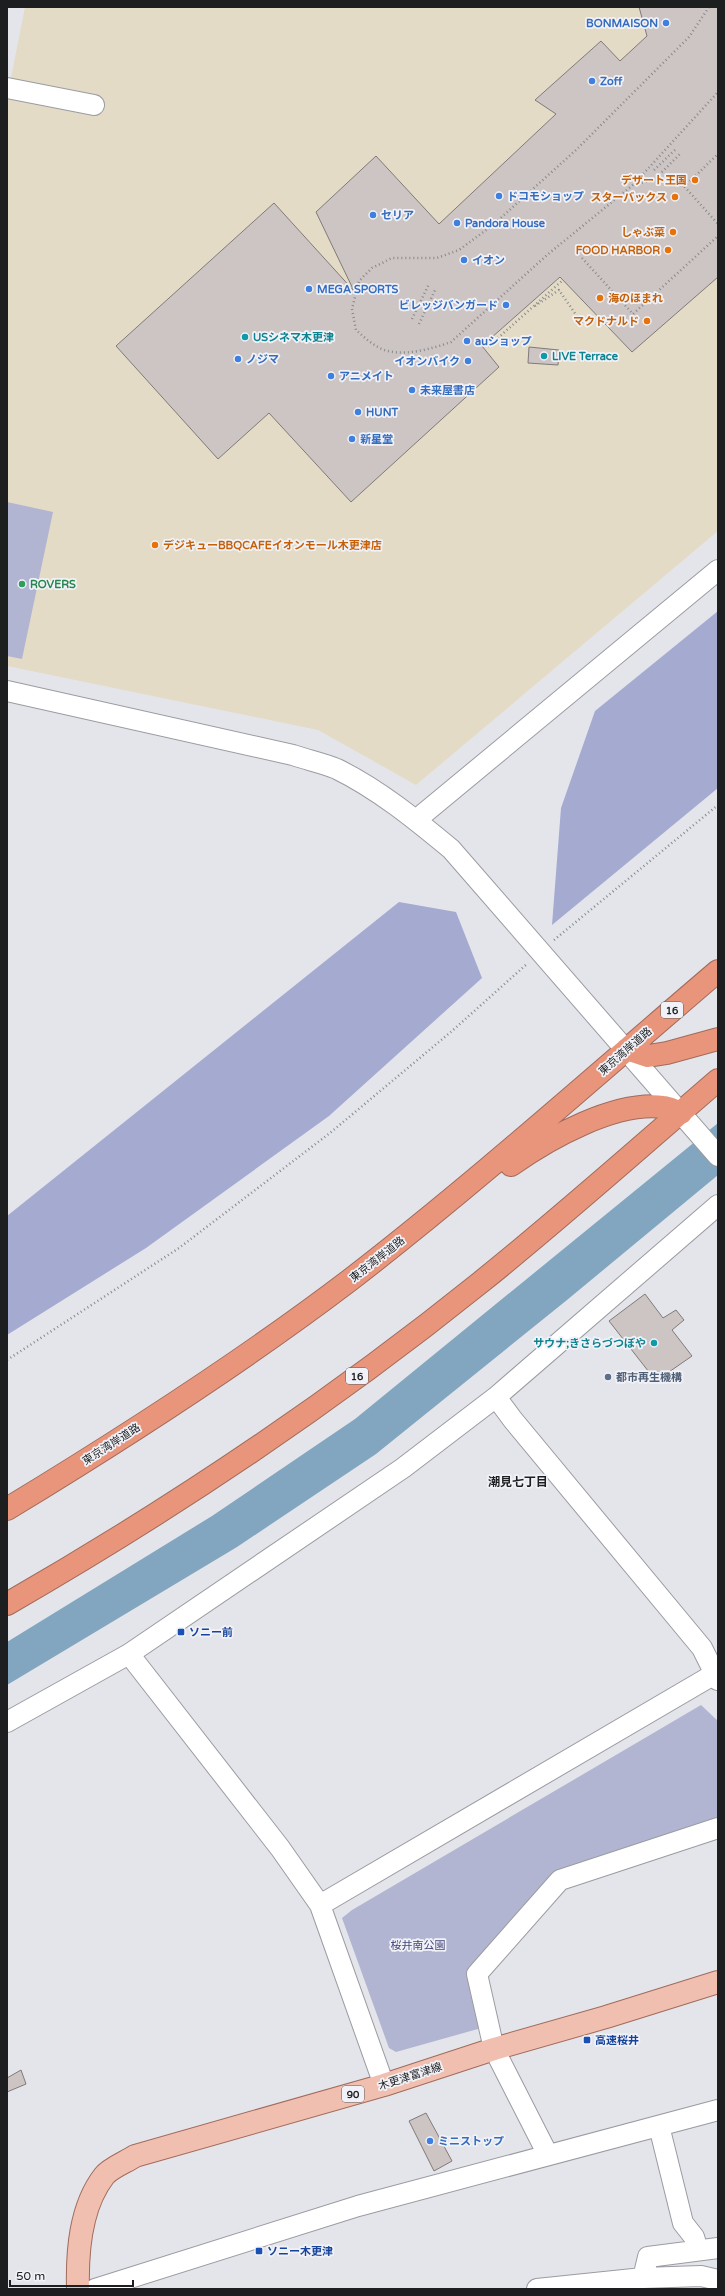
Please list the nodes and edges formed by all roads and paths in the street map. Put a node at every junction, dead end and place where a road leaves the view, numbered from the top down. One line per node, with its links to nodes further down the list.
1 (709, 7): 10 (path)
2 (7, 88): 4 (street)
3 (718, 92): 10 (path)
4 (94, 105)
5 (675, 150): 8 (path)
6 (681, 153): 9 (path)
7 (718, 154): 11 (path)
8 (654, 170)
9 (659, 175)
10 (634, 184): 11 (path)
11 (684, 186): 12 (path)
12 (718, 224)
13 (718, 236): 14 (path)
14 (582, 258)
15 (563, 280): 18 (path)
16 (429, 284): 19 (path)
17 (436, 288): 20 (path)
18 (525, 314): 21 (path); 22 (path)
19 (412, 319)
20 (419, 324)
21 (583, 325)
22 (486, 343)
23 (718, 570): 26 (street)
24 (7, 691): 26 (street)
25 (718, 805): 27 (path)
26 (416, 820): 27 (street)
27 (541, 951): 30 (street); 36 (path)
28 (718, 971): 30 (highway, 東京湾岸道路 / 16)
29 (718, 1039): 30 (highway)
30 (627, 1049): 32 (street); 35 (highway, 東京湾岸道路 / 16)
31 (718, 1080): 32 (highway, 16)
32 (681, 1113): 33 (street); 35 (highway); 39 (highway, 16)
33 (718, 1156)
34 (718, 1205): 37 (street)
35 (398, 1242): 38 (highway, 東京湾岸道路 / 16)
36 (7, 1360)
37 (496, 1396): 40 (street); 41 (street)
38 (7, 1509)
39 (7, 1604)
40 (129, 1654): 42 (street); 44 (street)
41 (717, 1676): 44 (street)
42 (7, 1722)
43 (718, 1828): 46 (street)
44 (320, 1905): 47 (street)
45 (718, 1982): 46 (main road, 木更津富津線 / 90)
46 (494, 2048): 47 (main road, 木更津富津線 / 90); 50 (street)
47 (384, 2085): 55 (main road, 木更津富津線 / 90)
48 (718, 2110): 49 (street)
49 (659, 2126): 50 (street); 52 (street)
50 (548, 2155): 56 (street)
51 (718, 2248): 52 (street)
52 (698, 2250): 53 (street)
53 (643, 2278): 54 (street); 57 (street)
54 (718, 2280)
55 (78, 2289)
56 (95, 2289)
57 (536, 2289)

